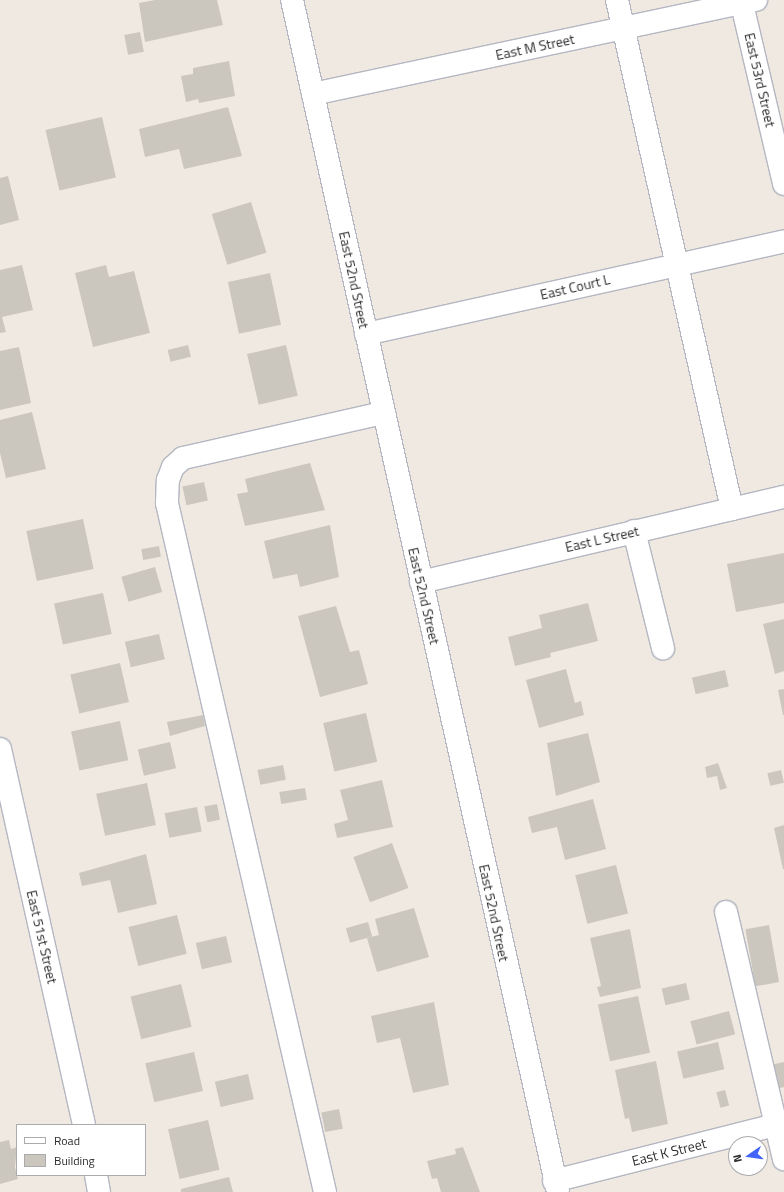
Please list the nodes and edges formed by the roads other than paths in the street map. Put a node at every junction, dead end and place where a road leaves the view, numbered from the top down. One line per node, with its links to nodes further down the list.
1 (292, 0): 5 (street, East 52nd Street)
2 (617, 0): 4 (street)
3 (746, 1): 4 (street, East M Street); 6 (street, East 53rd Street)
4 (624, 28): 5 (street, East M Street); 8 (street)
5 (313, 94): 9 (street, East 52nd Street)
6 (784, 184)
7 (784, 241): 8 (street, East Court L)
8 (677, 265): 9 (street, East Court L); 12 (street)
9 (366, 334): 10 (street, East 52nd Street)
10 (383, 413): 14 (street, East 52nd Street); 24 (street)
11 (784, 496): 12 (street, East L Street)
12 (732, 509): 13 (street, East L Street)
13 (634, 531): 14 (street, East L Street); 15 (street)
14 (421, 582): 22 (street, East 52nd Street)
15 (663, 648)
16 (0, 749): 18 (street, East 51st Street)
17 (726, 912): 19 (street)
18 (84, 1124)
19 (780, 1124): 20 (street); 22 (street, East K Street)
20 (784, 1159)
21 (96, 1176): 23 (street)
22 (556, 1186)
23 (99, 1192)
24 (325, 1192)

